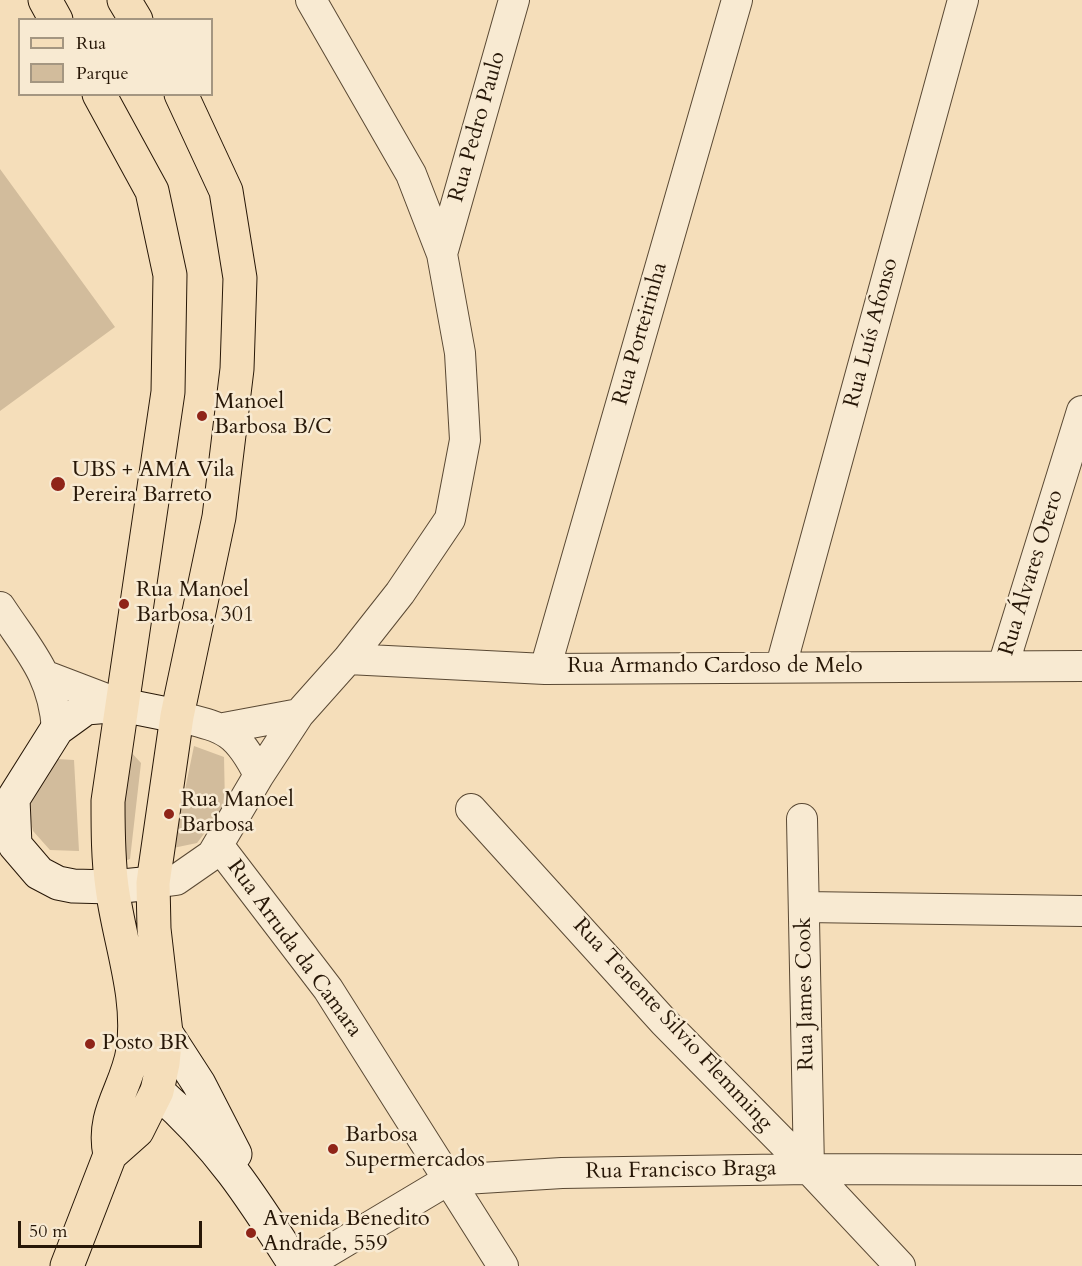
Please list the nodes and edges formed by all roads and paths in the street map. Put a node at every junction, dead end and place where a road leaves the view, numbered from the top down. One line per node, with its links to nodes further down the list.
1 (45, 0): 7 (main road)
2 (124, 0): 8 (main road)
3 (311, 0): 11 (street)
4 (514, 0): 11 (street, Rua Pedro Paulo)
5 (736, 0): 18 (street, Rua Porteirinha)
6 (963, 0): 15 (street, Rua Luís Afonso)
7 (55, 18)
8 (135, 18)
9 (100, 96): 20 (main road)
10 (182, 96): 22 (main road)
11 (442, 254): 14 (street)
12 (1082, 411): 16 (street, Rua Álvares Otero)
13 (0, 607): 19 (street)
14 (348, 659): 18 (street, Rua Armando Cardoso de Melo); 21 (street)
15 (781, 666): 16 (street, Rua Armando Cardoso de Melo); 18 (street, Rua Armando Cardoso de Melo)
16 (1003, 666): 17 (street, Rua Armando Cardoso de Melo)
17 (1082, 666)
18 (545, 669)
19 (46, 676): 20 (street); 24 (street)
20 (122, 705): 22 (street); 24 (street); 32 (main road)
21 (299, 714): 23 (street); 25 (street)
22 (177, 716): 23 (street); 31 (main road)
23 (224, 728): 25 (street)
24 (57, 729): 26 (street)
25 (259, 775): 29 (street)
26 (7, 799): 30 (street)
27 (471, 809): 39 (street, Rua Tenente Silvio Flemming)
28 (802, 819): 33 (street, Rua James Cook)
29 (218, 844): 31 (street); 41 (street, Rua Arruda da Camara)
30 (8, 853): 32 (street)
31 (153, 883): 32 (street); 35 (main road)
32 (112, 887): 36 (main road)
33 (805, 907): 34 (street); 39 (street, Rua James Cook)
34 (1082, 911)
35 (166, 1033): 37 (main road); 42 (street)
36 (133, 1052): 37 (main road); 38 (main road)
37 (157, 1091): 38 (main road); 42 (street)
38 (110, 1155): 43 (main road)
39 (809, 1169): 40 (street, Rua Francisco Braga); 41 (street, Rua Francisco Braga); 47 (street, Rua Tenente Silvio Flemming)
40 (1082, 1170)
41 (448, 1180): 45 (street, Rua Francisco Braga); 46 (street, Rua Arruda da Camara)
42 (246, 1187): 44 (street)
43 (67, 1266)
44 (296, 1266)
45 (304, 1266)
46 (503, 1266)
47 (900, 1266)

